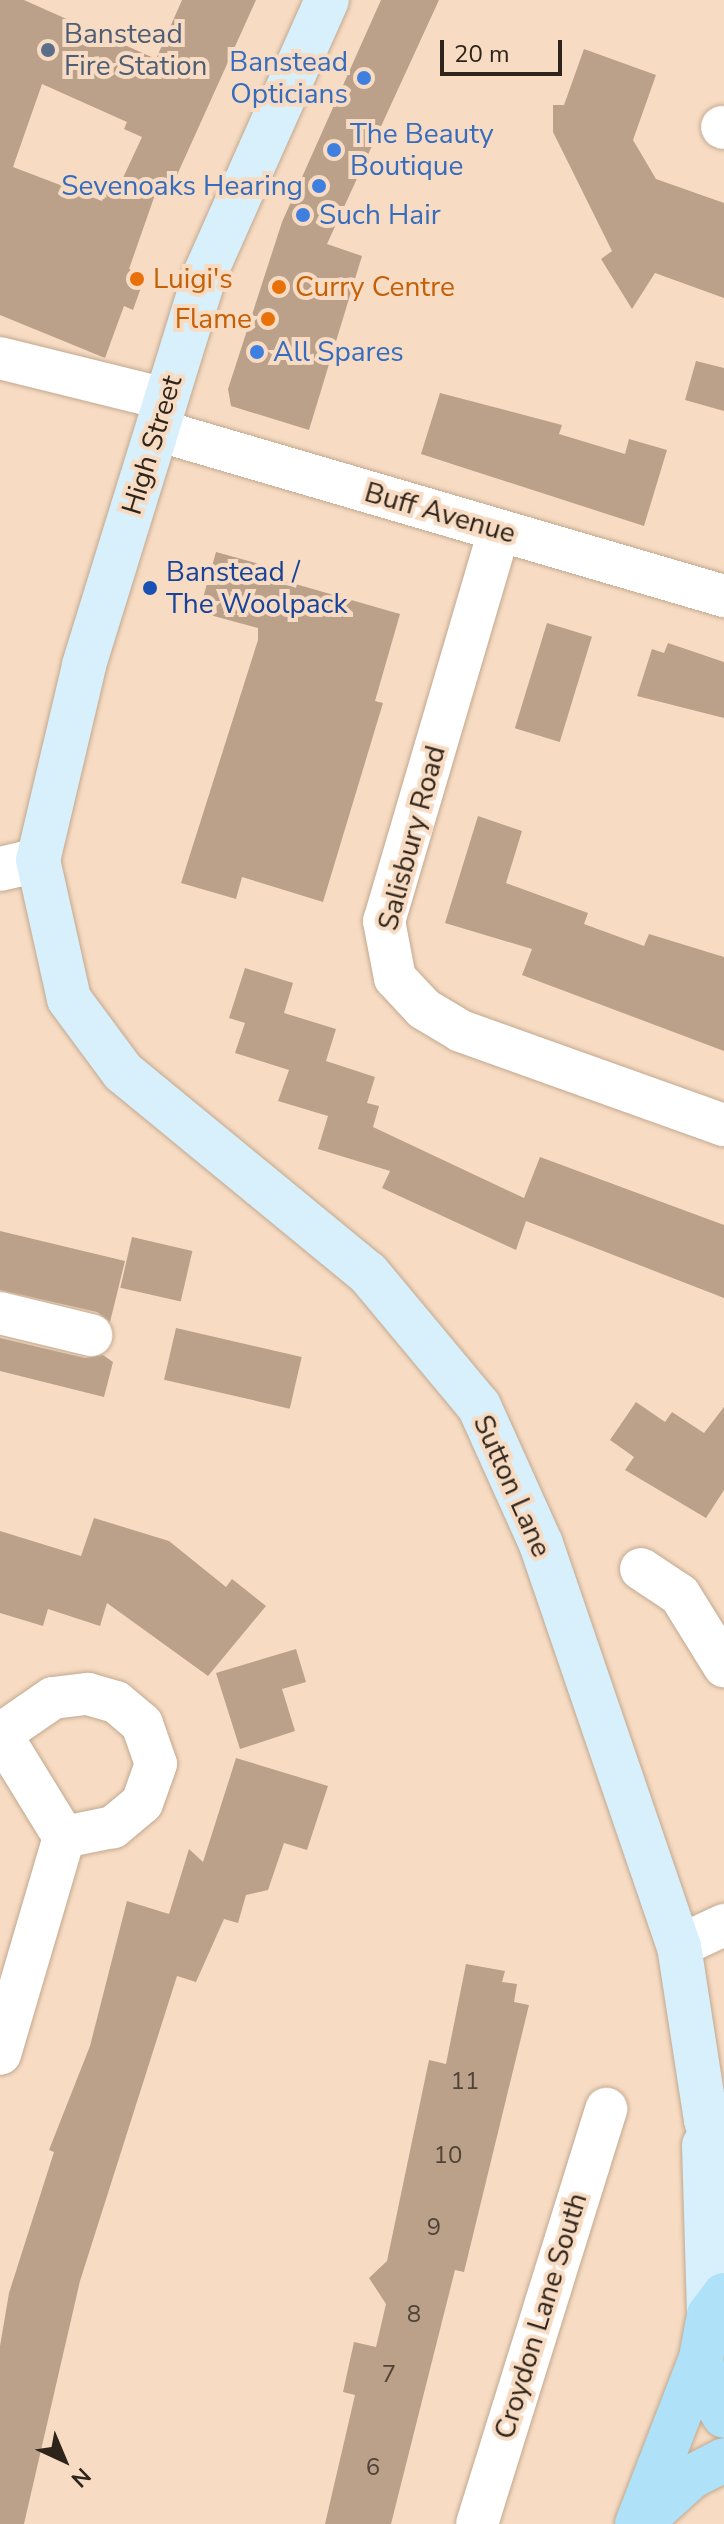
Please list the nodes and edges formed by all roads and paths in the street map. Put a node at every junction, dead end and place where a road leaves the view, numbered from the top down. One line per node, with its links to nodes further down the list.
1 (327, 0): 3 (main road, High Street)
2 (0, 358): 3 (street, Buff Avenue)
3 (162, 414): 4 (street, Buff Avenue); 6 (main road, High Street)
4 (499, 531): 5 (street, Buff Avenue); 7 (street, Salisbury Road)
5 (724, 596)
6 (19, 865): 15 (main road, Sutton Lane)
7 (724, 1125)
8 (0, 1313): 9 (street)
9 (91, 1335)
10 (641, 1569): 11 (street)
11 (724, 1666)
12 (1, 1733): 13 (street); 13 (street)
13 (64, 1837): 16 (street)
14 (723, 1922): 15 (street)
15 (679, 1946): 18 (main road, Sutton Lane)
16 (0, 2054)
17 (606, 2109): 24 (street, Croydon Lane South)
18 (706, 2120): 19 (main road, Sutton Lane); 20 (main road, Sutton Lane)
19 (724, 2184)
20 (717, 2305): 21 (main road)
21 (701, 2358): 22 (main road); 25 (main road)
22 (724, 2416)
23 (724, 2460): 25 (main road)
24 (477, 2524)
25 (638, 2524)

